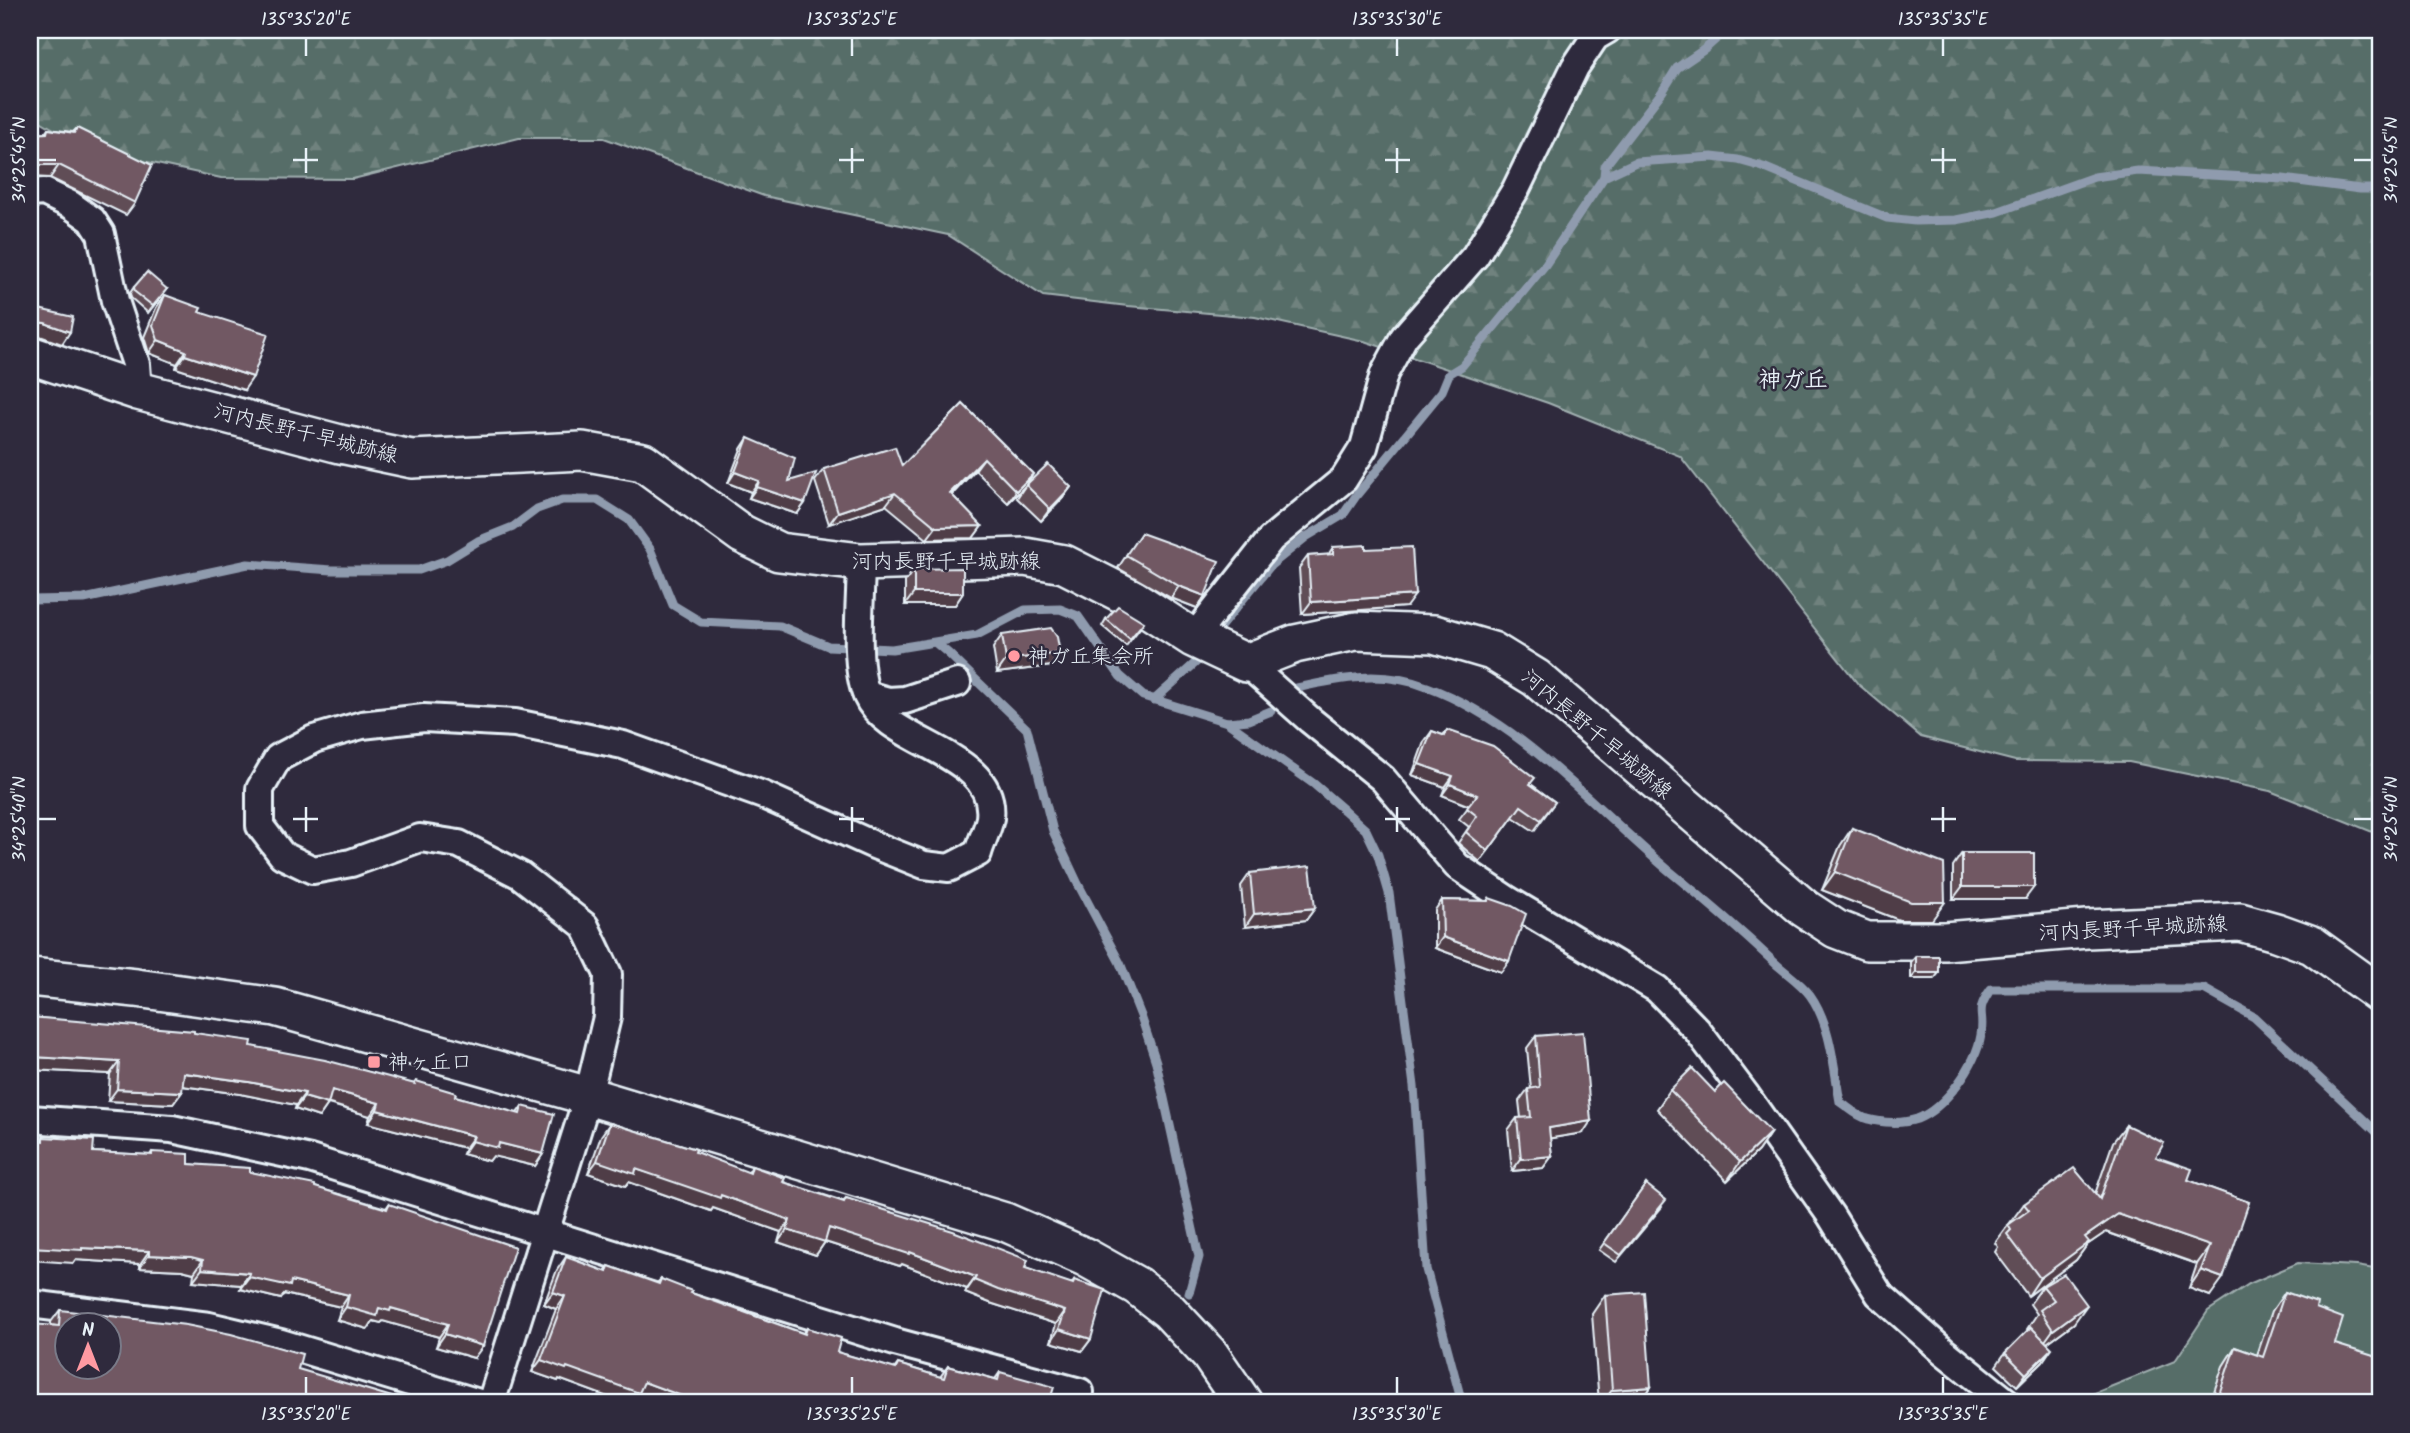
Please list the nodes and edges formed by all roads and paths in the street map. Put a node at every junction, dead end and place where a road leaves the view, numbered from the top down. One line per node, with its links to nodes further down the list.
1 (1607, 30): 6 (street)
2 (30, 193): 4 (street)
3 (30, 355): 4 (main road, 河内長野千早城跡線)
4 (138, 391): 5 (main road, 河内長野千早城跡線)
5 (861, 572): 6 (main road, 河内長野千早城跡線); 9 (street)
6 (1193, 638): 7 (main road, 河内長野千早城跡線)
7 (1246, 663): 11 (main road, 河内長野千早城跡線); 20 (street)
8 (957, 682): 9 (street)
9 (867, 695): 12 (street)
10 (30, 977): 12 (main road)
11 (2380, 994)
12 (587, 1096): 14 (street); 19 (main road)
13 (30, 1119): 14 (street)
14 (545, 1231): 17 (street); 18 (street)
15 (30, 1304): 16 (street)
16 (479, 1403)
17 (491, 1403)
18 (1075, 1403)
19 (1243, 1403)
20 (2008, 1403)

